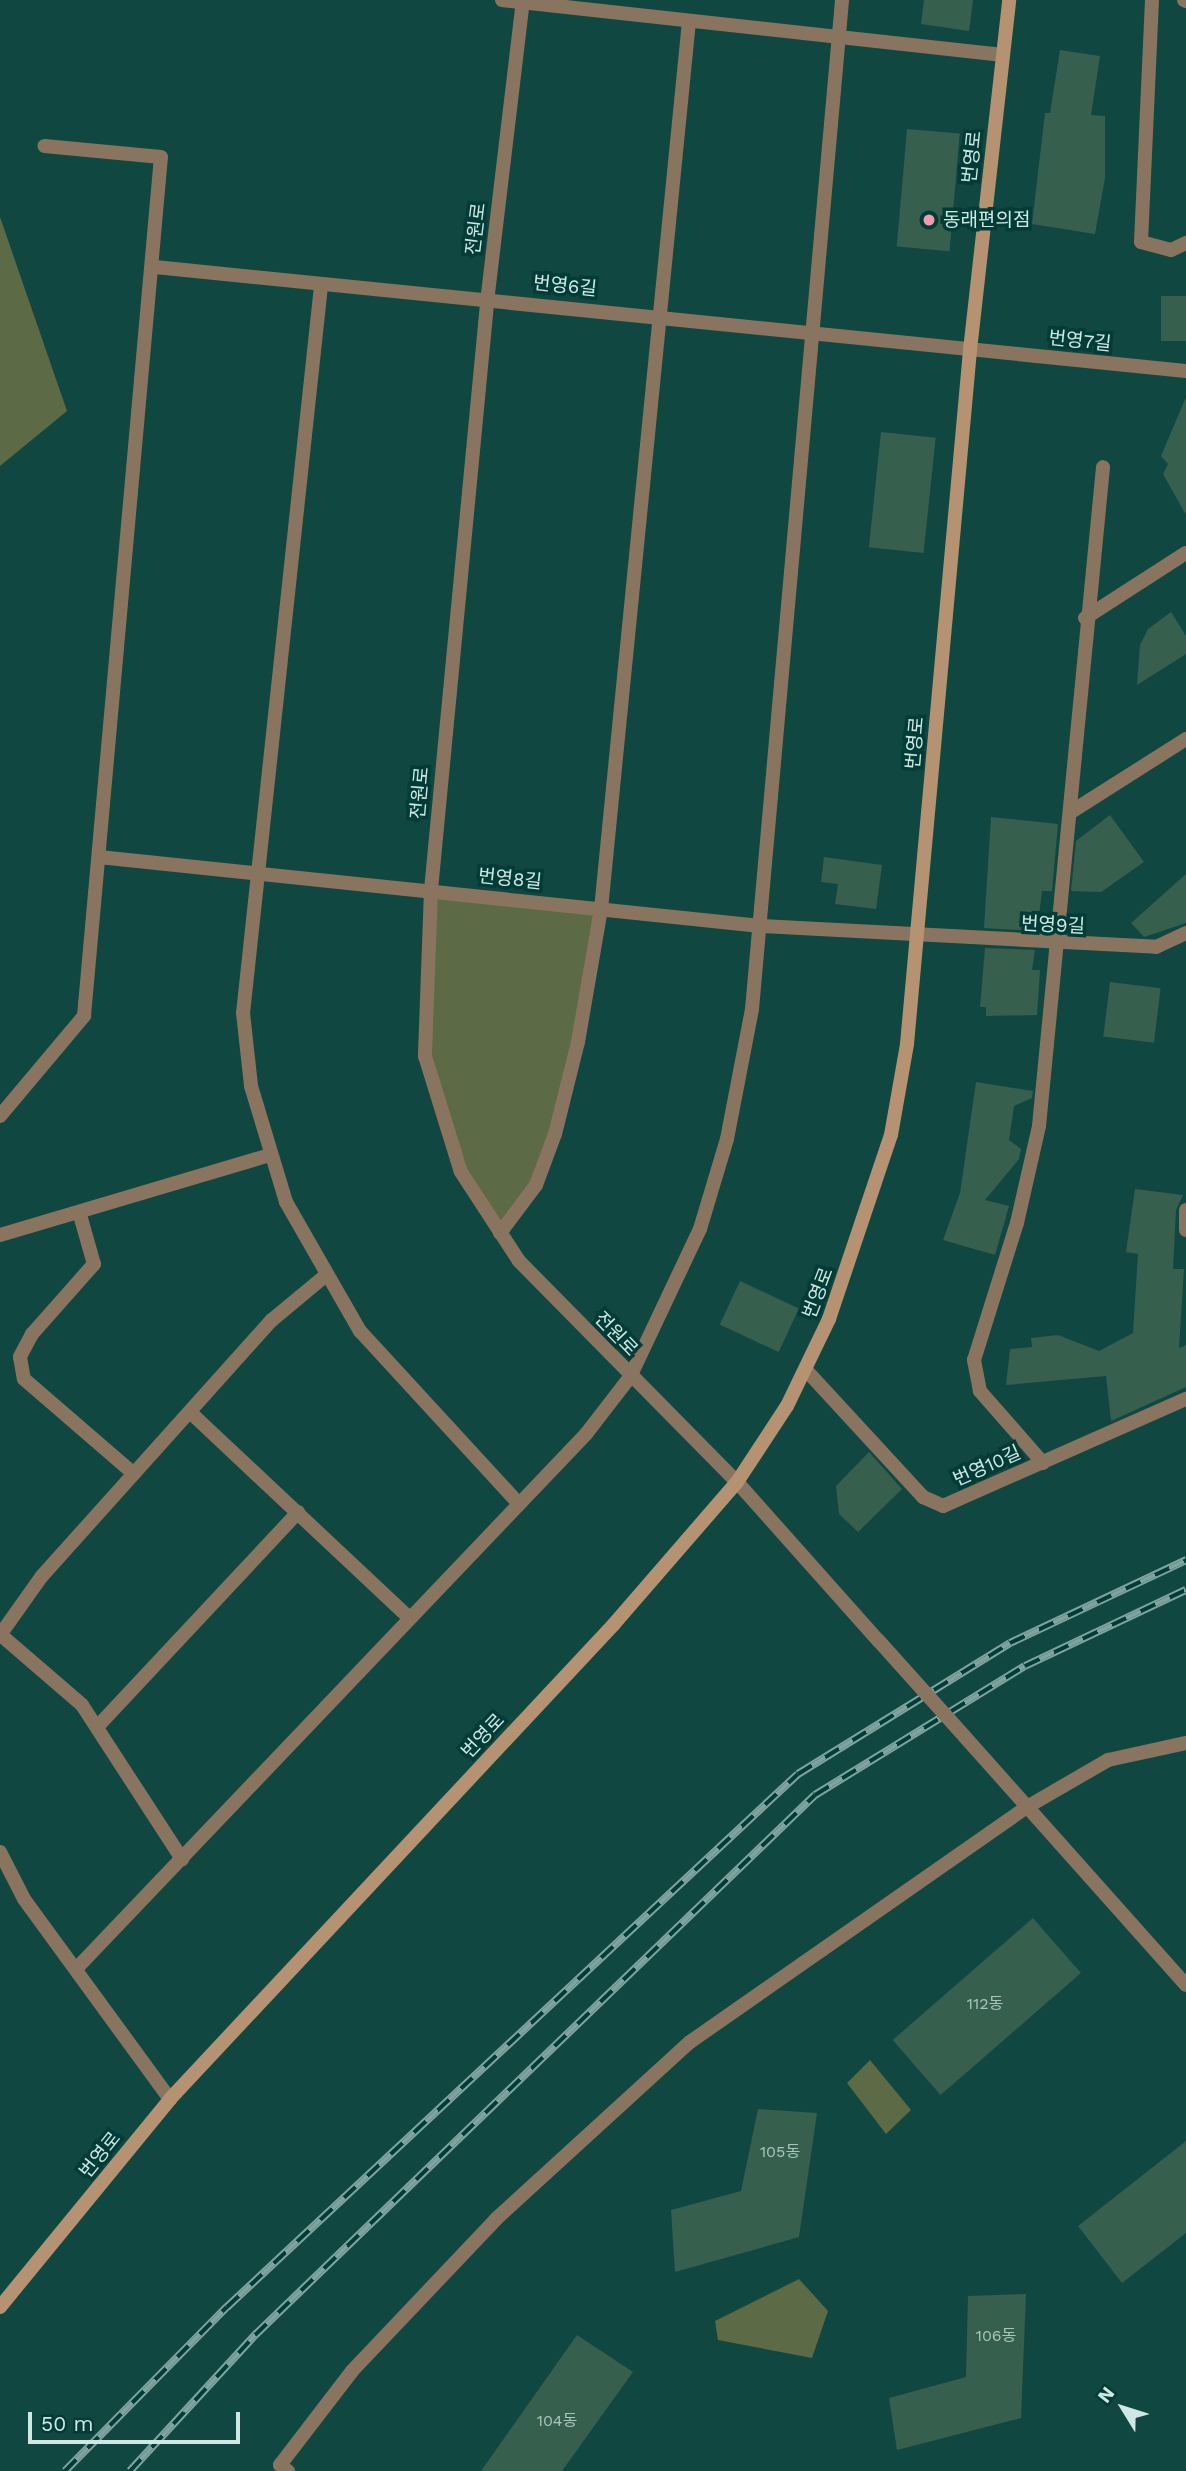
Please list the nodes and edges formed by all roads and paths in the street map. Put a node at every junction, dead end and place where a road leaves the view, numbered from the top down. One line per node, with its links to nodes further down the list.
1 (502, 0): 5 (street)
2 (842, 0): 7 (street)
3 (1009, 0): 8 (street, 번영로)
4 (1152, 0): 10 (street)
5 (523, 1): 6 (street); 13 (street, 전원로)
6 (689, 21): 7 (street); 14 (street)
7 (839, 36): 8 (street); 15 (street)
8 (1003, 55): 16 (street, 번영로)
9 (46, 146): 11 (street)
10 (1186, 243)
11 (155, 267): 12 (street, 번영6길); 23 (street)
12 (321, 286): 13 (street, 번영6길); 24 (street)
13 (487, 298): 14 (street, 번영6길); 25 (street, 전원로)
14 (657, 315): 15 (street, 번영6길); 26 (street)
15 (810, 331): 16 (street, 번영6길); 27 (street)
16 (971, 350): 17 (street, 번영7길); 29 (street, 번영로)
17 (1186, 371)
18 (1103, 467): 20 (street)
19 (1186, 553): 20 (street)
20 (1085, 618): 22 (street)
21 (1186, 739): 22 (street)
22 (1072, 812): 30 (street)
23 (99, 857): 24 (street, 번영8길); 31 (street)
24 (256, 872): 25 (street, 번영8길); 32 (street)
25 (430, 890): 26 (street, 번영8길); 36 (street, 전원로)
26 (601, 909): 27 (street, 번영8길); 36 (street)
27 (760, 926): 29 (street, 번영8길); 40 (street)
28 (1186, 933): 30 (street, 번영9길)
29 (916, 936): 30 (street, 번영9길); 39 (street, 번영로)
30 (1057, 945): 43 (street)
31 (0, 1116)
32 (270, 1155): 34 (street); 38 (street)
33 (1186, 1210): 35 (street)
34 (79, 1214): 37 (street); 44 (street)
35 (1186, 1230)
36 (500, 1233): 40 (street, 전원로)
37 (0, 1235)
38 (325, 1276): 42 (street); 46 (street)
39 (806, 1370): 43 (street, 번영10길); 45 (street, 번영로)
40 (630, 1377): 45 (street, 전원로); 46 (street)
41 (1186, 1399): 43 (street, 번영10길)
42 (191, 1412): 44 (street); 47 (street)
43 (1043, 1463)
44 (134, 1474): 49 (street)
45 (737, 1482): 52 (street, 전원로, bridge); 57 (street, 번영로)
46 (519, 1504): 48 (street)
47 (298, 1512): 48 (street); 50 (street)
48 (410, 1618): 54 (street)
49 (0, 1635): 50 (street)
50 (98, 1726): 54 (street)
51 (1186, 1743): 52 (street)
52 (1027, 1807): 56 (street, 전원로); 59 (street)
53 (0, 1852): 55 (street)
54 (182, 1859): 55 (street)
55 (76, 1969): 57 (street)
56 (1186, 1985)
57 (170, 2099): 58 (street, 번영로)
58 (0, 2307)
59 (288, 2471)

